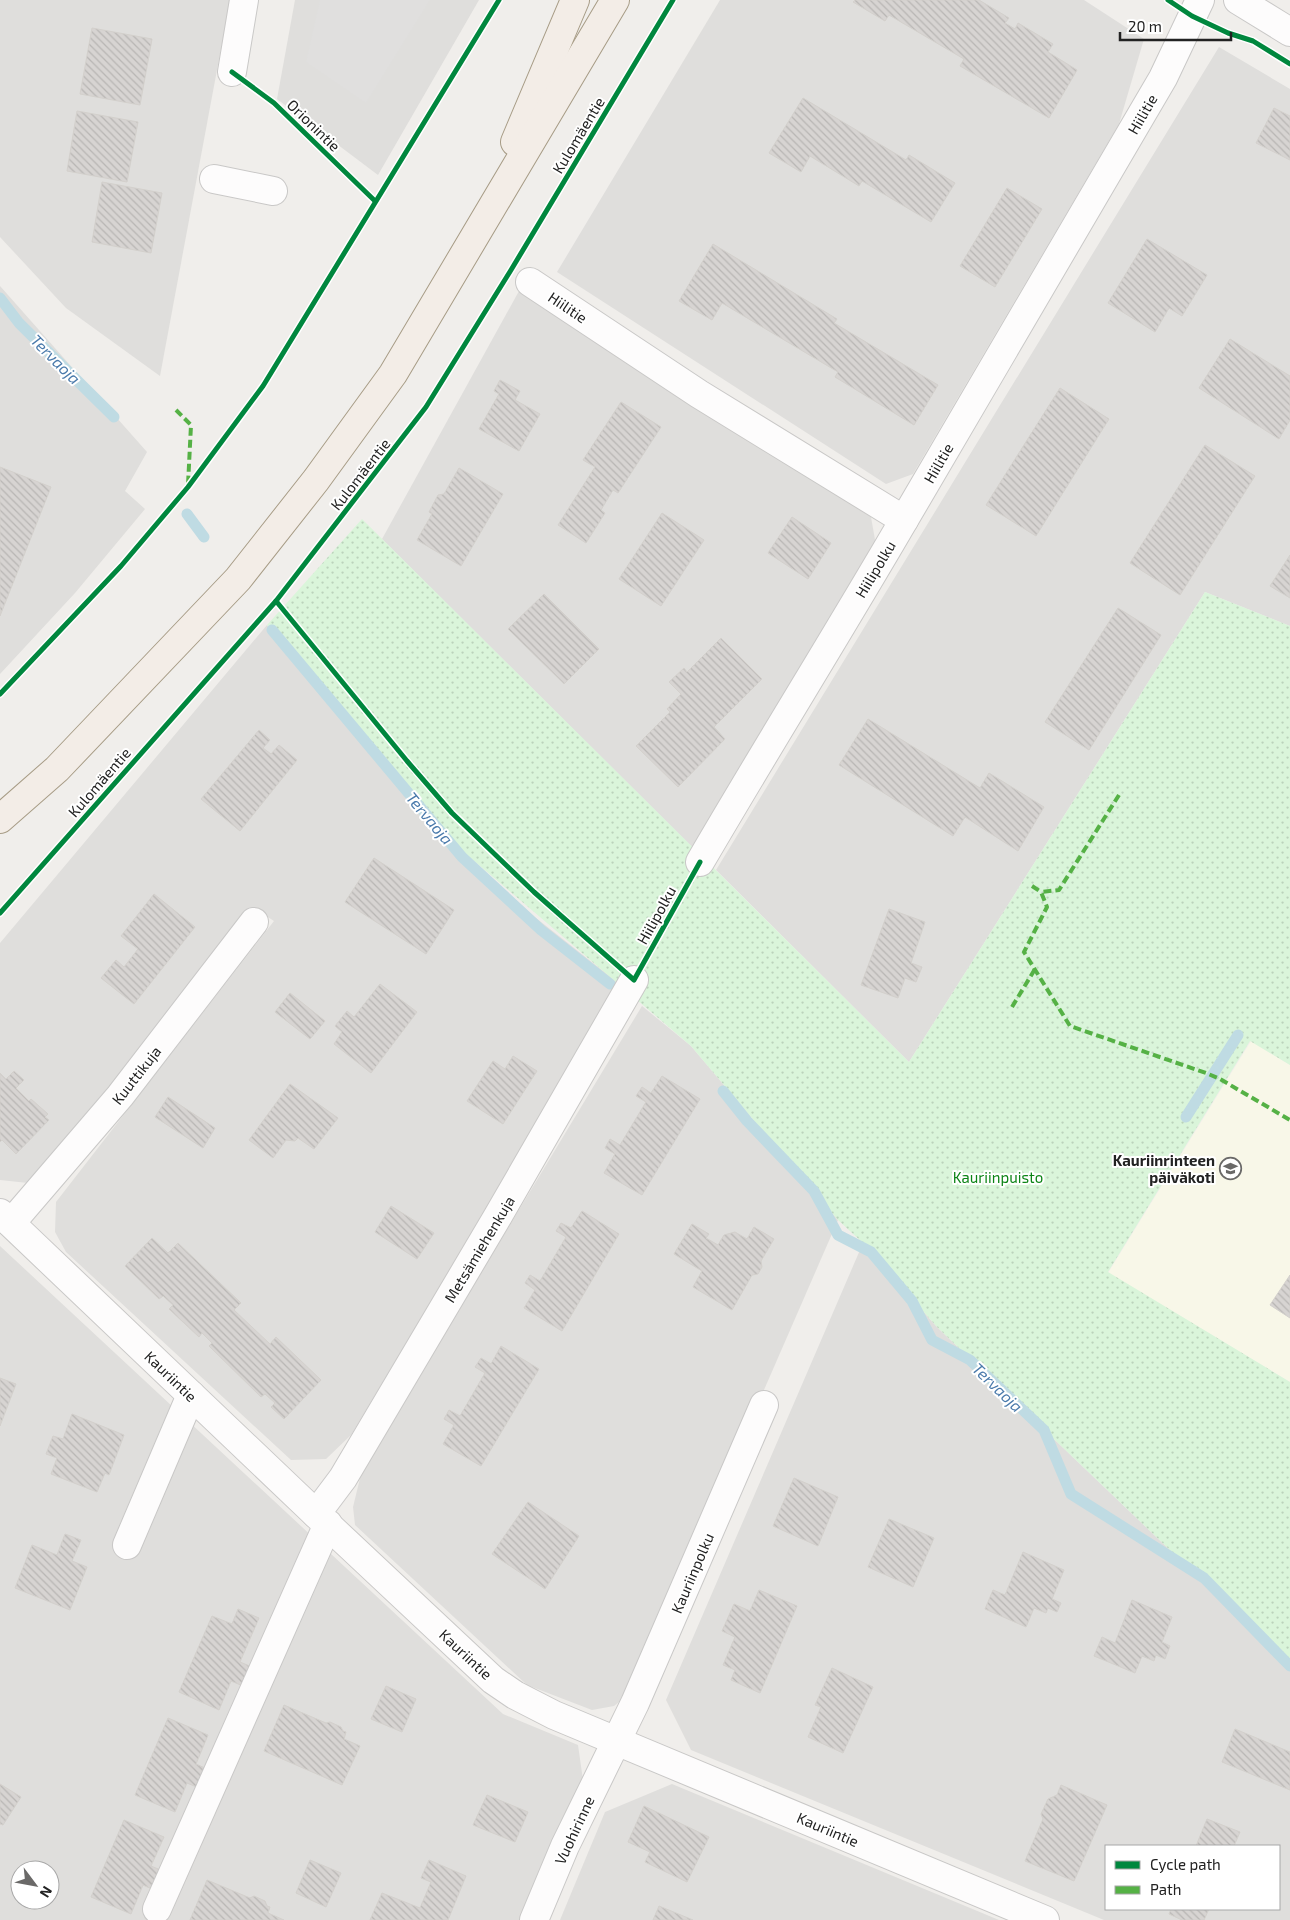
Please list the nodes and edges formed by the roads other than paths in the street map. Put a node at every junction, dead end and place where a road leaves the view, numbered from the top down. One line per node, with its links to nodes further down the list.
1 (244, 0): 7 (street)
2 (575, 0): 10 (main road, Kulomäentie)
3 (615, 0): 10 (main road, Kulomäentie)
4 (1200, 0): 12 (street, Hiilitie)
5 (1238, 0): 6 (street)
6 (1290, 32)
7 (232, 72)
8 (214, 179): 9 (street)
9 (273, 191)
10 (472, 242): 13 (main road, Kulomäentie)
11 (530, 282): 12 (street, Hiilitie)
12 (904, 520): 14 (street, Hiilipolku)
13 (0, 820)
14 (700, 862)
15 (254, 922): 17 (street, Kuuttikuja)
16 (634, 980): 20 (street, Metsämiehenkuja)
17 (6, 1218): 18 (street, Kauriintie)
18 (191, 1395): 20 (street, Kauriintie); 21 (street)
19 (764, 1405): 22 (street, Kauriinpolku)
20 (322, 1519): 22 (street, Kauriintie); 23 (street, Metsämiehenkuja)
21 (127, 1545)
22 (616, 1741): 24 (street, Vuohirinne); 25 (street, Kauriintie)
23 (156, 1909)
24 (534, 1920)
25 (1046, 1920)

